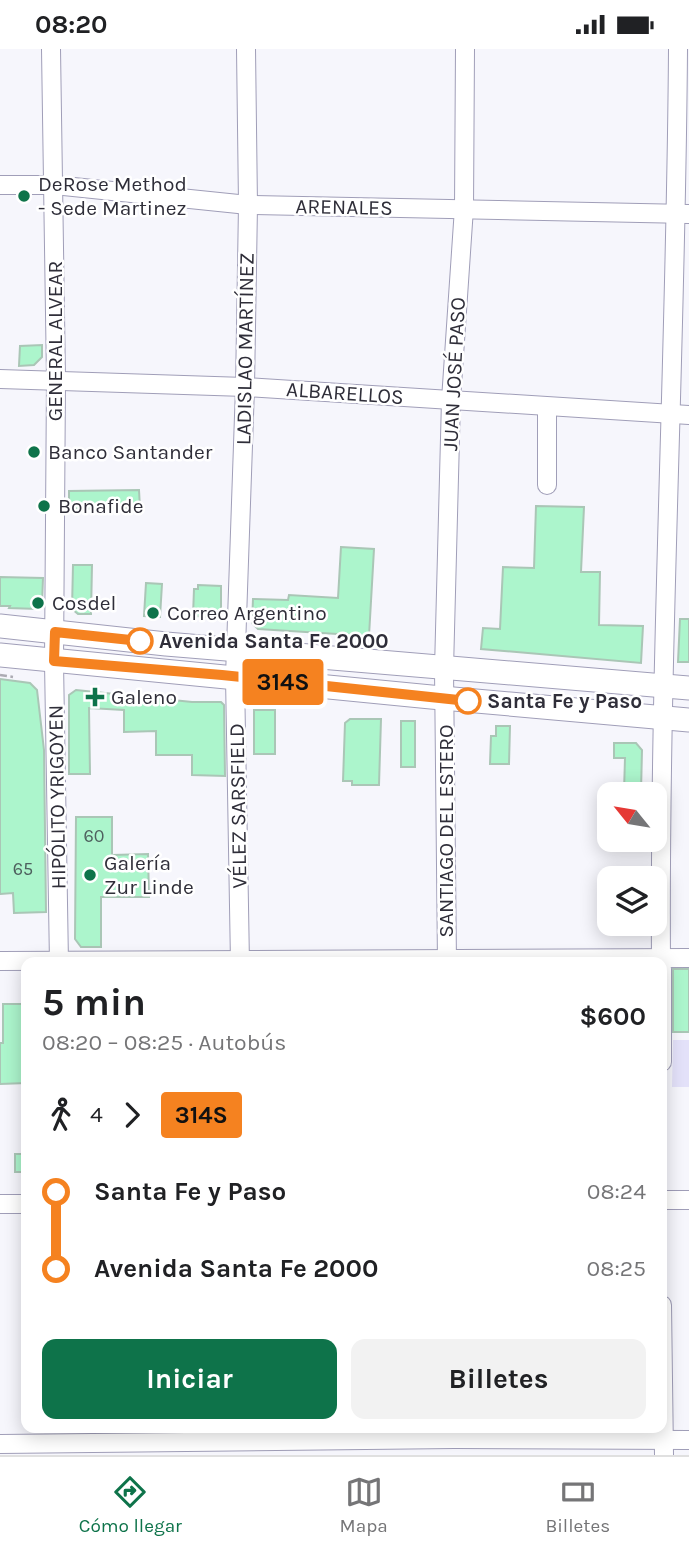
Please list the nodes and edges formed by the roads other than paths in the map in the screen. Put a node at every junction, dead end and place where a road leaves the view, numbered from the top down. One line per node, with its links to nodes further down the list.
1 (51, 49): 6 (street, GENERAL ALVEAR)
2 (246, 49): 7 (street, LADISLAO MARTÍNEZ)
3 (465, 49): 8 (street, JUAN JOSÉ PASO)
4 (678, 49): 9 (street)
5 (0, 185): 6 (street, ARENALES)
6 (54, 185): 7 (street, ARENALES); 11 (street, GENERAL ALVEAR)
7 (248, 205): 8 (street, ARENALES); 12 (street, LADISLAO MARTÍNEZ)
8 (464, 208): 9 (street, ARENALES); 13 (street, JUAN JOSÉ PASO)
9 (683, 214): 15 (street)
10 (0, 379): 11 (street, ALBARELLOS)
11 (57, 379): 12 (street, ALBARELLOS); 18 (street, GENERAL ALVEAR)
12 (245, 387): 13 (street, ALBARELLOS); 19 (street, LADISLAO MARTÍNEZ)
13 (451, 400): 14 (street, ALBARELLOS); 22 (street, JUAN JOSÉ PASO)
14 (547, 407): 15 (street, ALBARELLOS); 16 (street)
15 (681, 415): 24 (street)
16 (547, 485)
17 (0, 626): 18 (main road)
18 (55, 632): 19 (main road); 21 (street, HIPÓLITO YRIGOYEN)
19 (236, 649): 22 (main road); 23 (street, VÉLEZ SARSFIELD)
20 (0, 655): 21 (main road)
21 (54, 661): 23 (main road); 29 (street, HIPÓLITO YRIGOYEN)
22 (444, 669): 24 (main road); 26 (street, JUAN JOSÉ PASO)
23 (235, 677): 26 (main road); 30 (street, VÉLEZ SARSFIELD)
24 (663, 686): 25 (main road); 27 (street)
25 (689, 688)
26 (445, 699): 27 (main road); 31 (street, SANTIAGO DEL ESTERO)
27 (662, 717): 28 (main road); 32 (street)
28 (689, 720)
29 (59, 957)
30 (240, 957)
31 (447, 957)
32 (661, 957)
33 (689, 958): 36 (street)
34 (0, 961): 35 (street)
35 (21, 961)
36 (667, 962)
37 (689, 1199): 38 (street)
38 (667, 1200)
39 (0, 1204): 40 (street)
40 (21, 1204)
41 (689, 1440): 46 (street)
42 (250, 1441): 43 (street); 44 (street)
43 (454, 1441): 46 (street)
44 (69, 1442): 45 (street)
45 (0, 1444)
46 (664, 1448)

